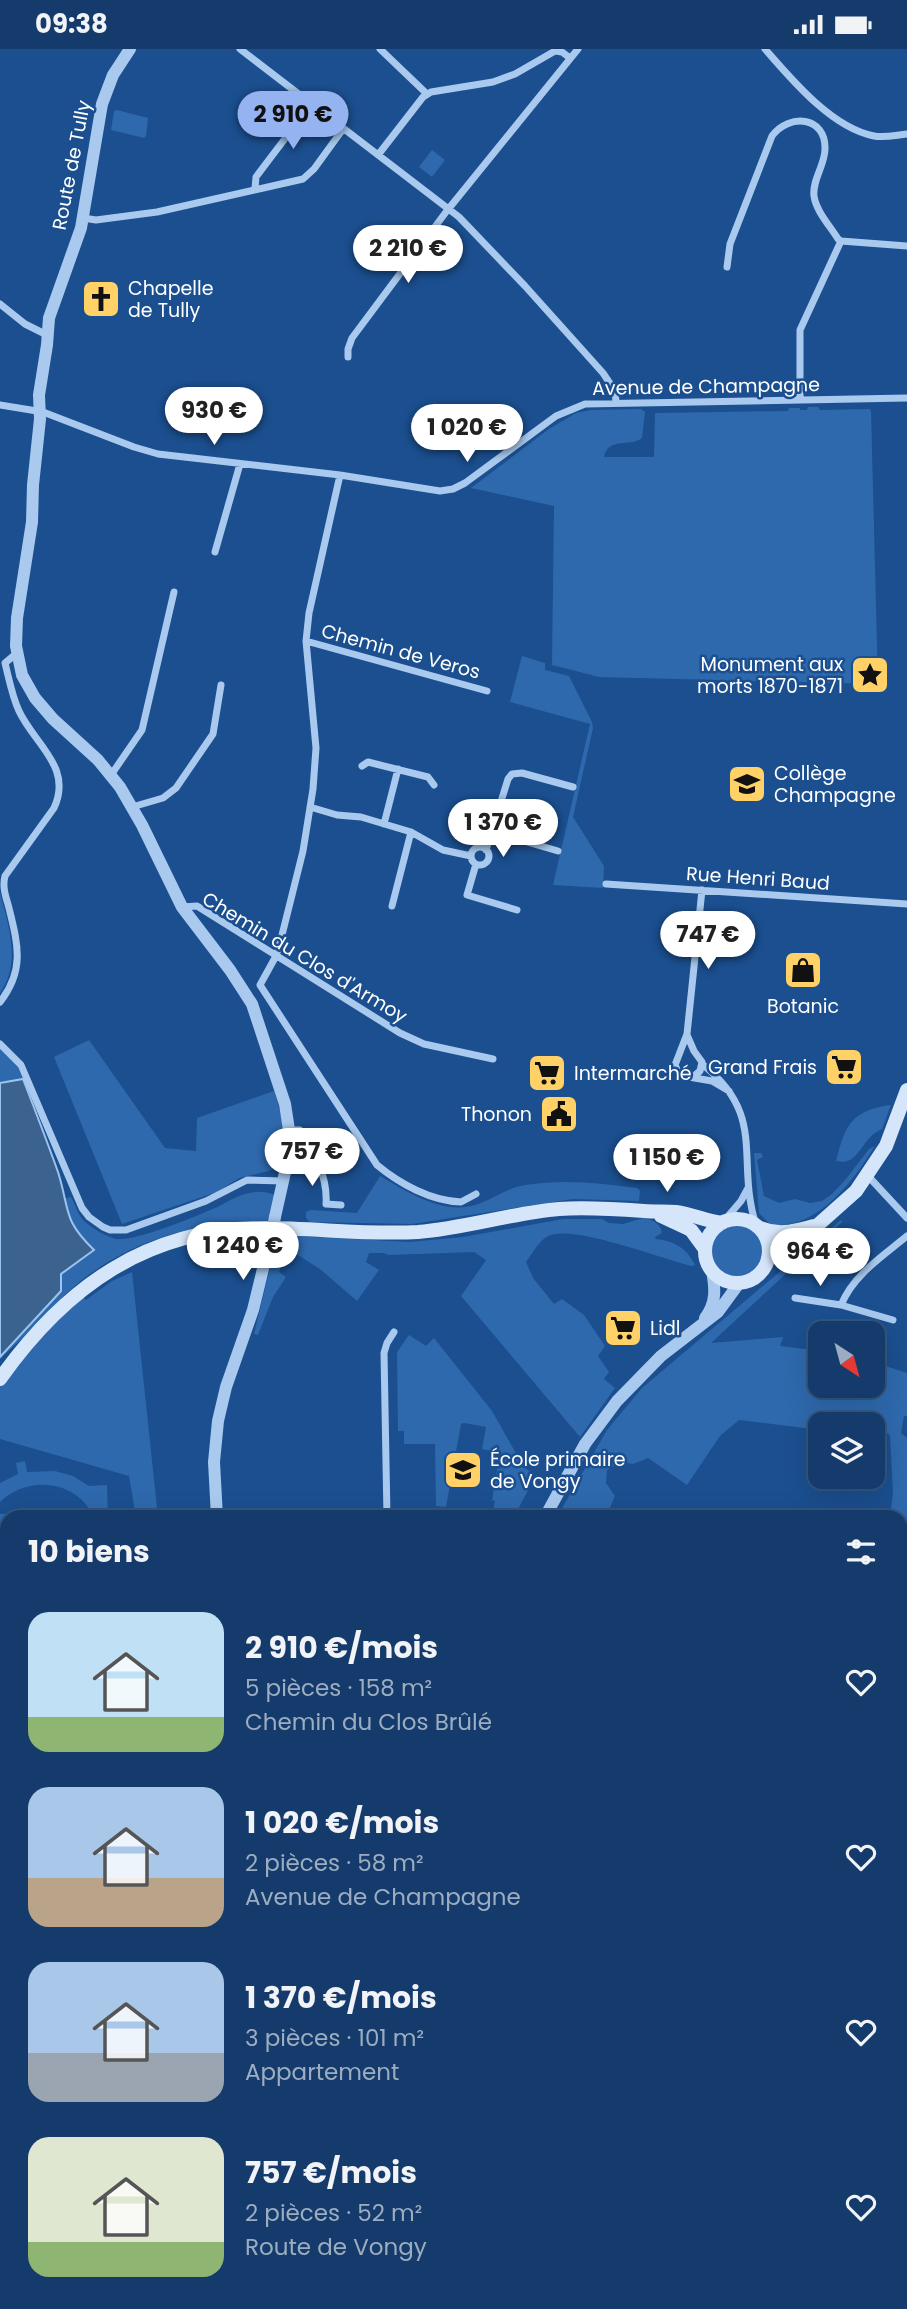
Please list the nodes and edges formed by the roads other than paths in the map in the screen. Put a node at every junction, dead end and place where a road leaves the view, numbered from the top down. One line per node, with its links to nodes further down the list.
1 (130, 49): 14 (street, Route de Tully)
2 (240, 49): 8 (street)
3 (380, 49): 7 (street)
4 (578, 49): 6 (street)
5 (765, 49): 10 (street)
6 (570, 58): 7 (street); 13 (street)
7 (426, 94): 11 (street)
8 (312, 103): 9 (street); 12 (street)
9 (343, 129): 11 (street); 12 (street)
10 (907, 134)
11 (378, 155): 13 (street)
12 (255, 188): 14 (street)
13 (449, 209): 20 (street); 23 (street)
14 (83, 218): 19 (street, Route de Tully)
15 (841, 241): 16 (street); 17 (street); 22 (street)
16 (907, 246)
17 (727, 267)
18 (0, 305): 19 (street)
19 (47, 335): 25 (street, Route de Tully)
20 (348, 357)
21 (907, 398): 22 (street, Avenue de Champagne)
22 (800, 400): 23 (street, Avenue de Champagne)
23 (616, 403): 27 (street, Avenue de Champagne)
24 (0, 405): 25 (street, Avenue de Champagne)
25 (39, 411): 26 (street, Avenue de Champagne); 31 (street, Route de Tully)
26 (240, 464): 27 (street, Avenue de Champagne); 28 (street)
27 (340, 475): 30 (street)
28 (215, 552)
29 (174, 592): 36 (street)
30 (306, 641): 33 (street, Chemin de Veros); 40 (street)
31 (17, 653): 36 (street, Route de Tully); 55 (street)
32 (221, 685): 39 (street)
33 (487, 691)
34 (362, 766): 35 (street)
35 (398, 769): 37 (street); 41 (street)
36 (111, 775): 39 (street, Route de Tully)
37 (434, 785)
38 (573, 787): 43 (street)
39 (132, 807): 52 (street, Route de Tully)
40 (310, 807): 41 (street); 54 (street)
41 (384, 824): 42 (street)
42 (411, 832): 46 (street); 51 (street)
43 (492, 832): 44 (street); 45 (street)
44 (486, 849): 46 (street); 47 (street)
45 (558, 851)
46 (471, 856): 47 (street)
47 (476, 865): 53 (street)
48 (606, 884): 49 (street, Rue Henri Baud)
49 (702, 890): 50 (street, Rue Henri Baud); 56 (street)
50 (907, 904)
51 (392, 906)
52 (182, 907): 54 (street, Chemin du Clos d'Armoy); 66 (street, Route de Tully)
53 (517, 910)
54 (276, 956): 60 (street, Chemin du Clos d'Armoy); 70 (street)
55 (0, 1002)
56 (687, 1034): 58 (street); 59 (street)
57 (0, 1044): 68 (street)
58 (694, 1052): 59 (street); 61 (street)
59 (680, 1054): 62 (street)
60 (494, 1059)
61 (702, 1064): 62 (street); 64 (street)
62 (693, 1077): 64 (street)
63 (907, 1090): 65 (main road)
64 (729, 1091): 69 (street)
65 (902, 1124): 67 (main road)
66 (289, 1129): 68 (street, Route de Tully); 71 (street)
67 (868, 1175): 73 (street); 75 (main road)
68 (284, 1181): 90 (street, Route de Tully, bridge)
69 (748, 1188): 74 (street); 76 (street)
70 (476, 1194)
71 (341, 1205)
72 (647, 1211): 74 (main road); 78 (main road); 87 (main road)
73 (907, 1218)
74 (723, 1222): 76 (main road); 78 (main road)
75 (815, 1225): 76 (main road); 79 (main road)
76 (758, 1227): 79 (main road)
77 (907, 1235): 83 (street)
78 (705, 1249): 80 (main road)
79 (768, 1258): 81 (main road)
80 (712, 1270): 81 (main road); 85 (street)
81 (740, 1282): 85 (street)
82 (795, 1298): 83 (street)
83 (841, 1305): 84 (street)
84 (893, 1320)
85 (700, 1324): 92 (street)
86 (394, 1332): 91 (street)
87 (15, 1357): 88 (main road); 89 (main road)
88 (0, 1370)
89 (0, 1379)
90 (217, 1510)
91 (387, 1510)
92 (549, 1510)

